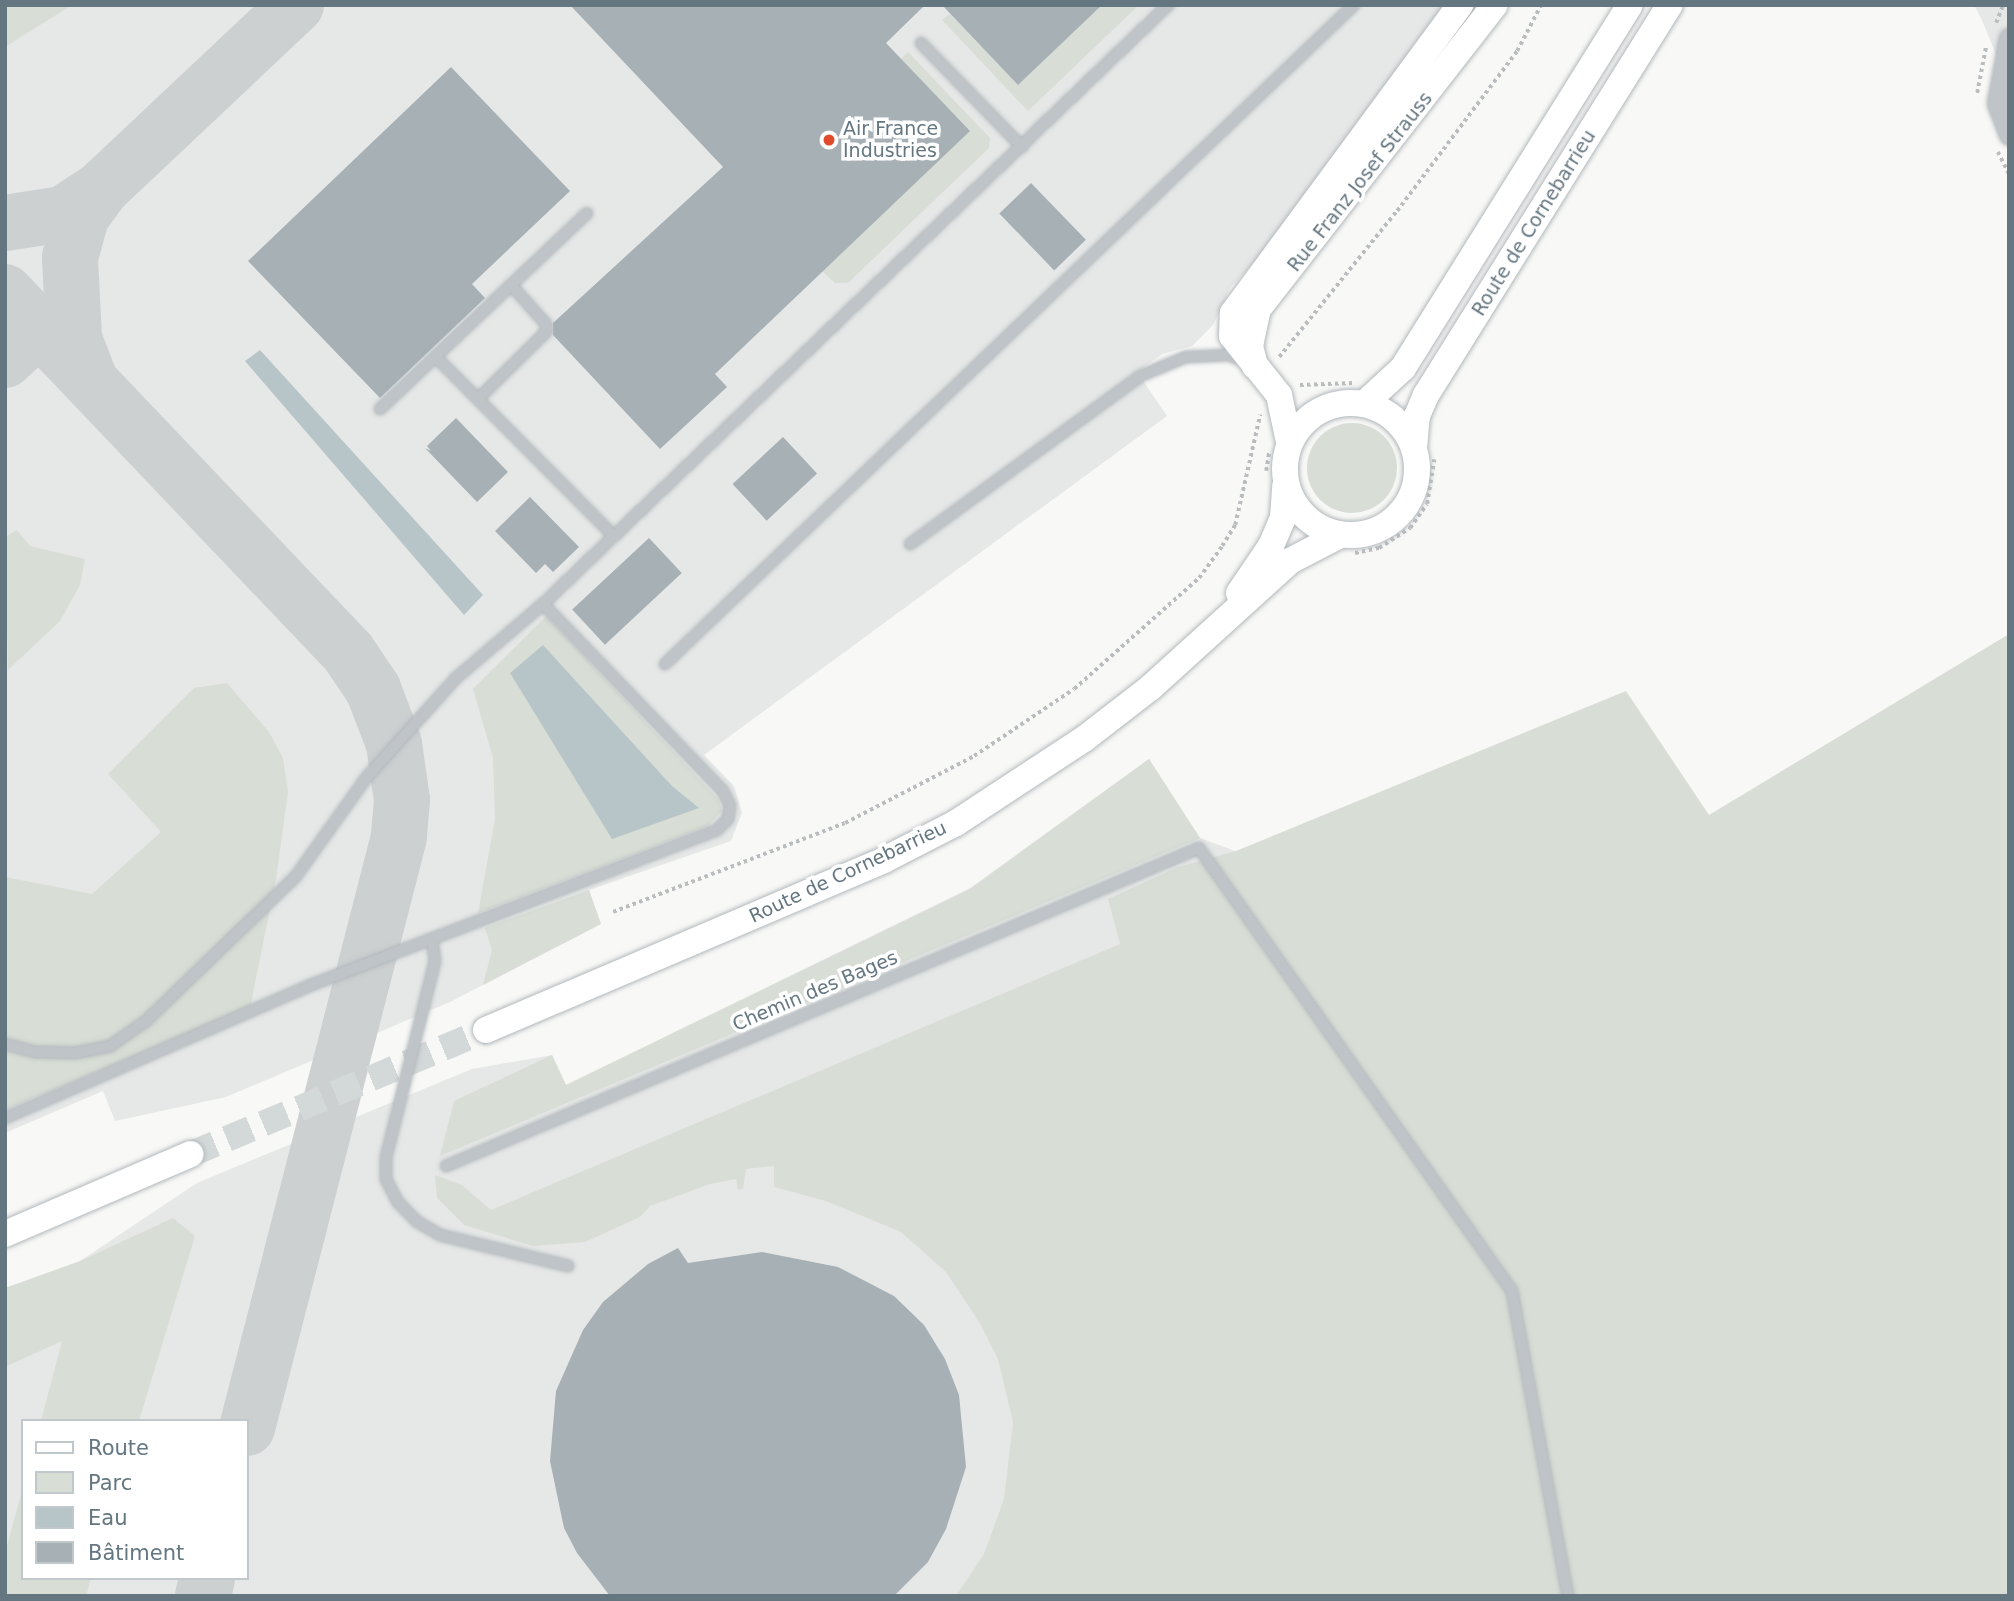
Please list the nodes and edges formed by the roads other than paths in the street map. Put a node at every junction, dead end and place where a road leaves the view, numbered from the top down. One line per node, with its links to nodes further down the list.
1 (1168, 5): 10 (lane)
2 (1354, 5): 28 (lane)
3 (1460, 5): 14 (main road, Rue Franz Josef Strauss)
4 (1495, 5): 14 (main road, Rue Franz Josef Strauss)
5 (1630, 5): 17 (main road, Route de Cornebarrieu)
6 (1670, 5): 21 (main road, Route de Cornebarrieu)
7 (2009, 38): 9 (street)
8 (921, 43): 10 (lane)
9 (2009, 135)
10 (1022, 147): 24 (lane)
11 (587, 213): 12 (lane)
12 (512, 286): 13 (lane); 15 (lane)
13 (436, 356): 15 (lane); 18 (lane)
14 (1266, 365): 16 (main road, Rue Franz Josef Strauss); 25 (lane)
15 (478, 399): 24 (lane)
16 (1273, 401): 19 (main road, Rue Franz Josef Strauss); 20 (main road, Rue Franz Josef Strauss)
17 (1364, 404): 19 (main road); 21 (main road)
18 (380, 409)
19 (1321, 409): 20 (main road)
20 (1289, 442): 22 (main road)
21 (1414, 448): 23 (main road)
22 (1285, 484): 23 (main road); 27 (main road, Route de Cornebarrieu)
23 (1340, 535): 27 (main road, Route de Cornebarrieu)
24 (614, 536): 26 (lane)
25 (910, 544)
26 (544, 604): 29 (lane); 31 (lane)
27 (1211, 632): 30 (main road, Route de Cornebarrieu)
28 (665, 663)
29 (432, 939): 32 (lane); 36 (lane)
30 (486, 1030)
31 (5, 1044)
32 (5, 1118)
33 (191, 1154): 35 (main road)
34 (446, 1166): 37 (lane, Chemin des Bages)
35 (5, 1234)
36 (568, 1266)
37 (1568, 1596)

